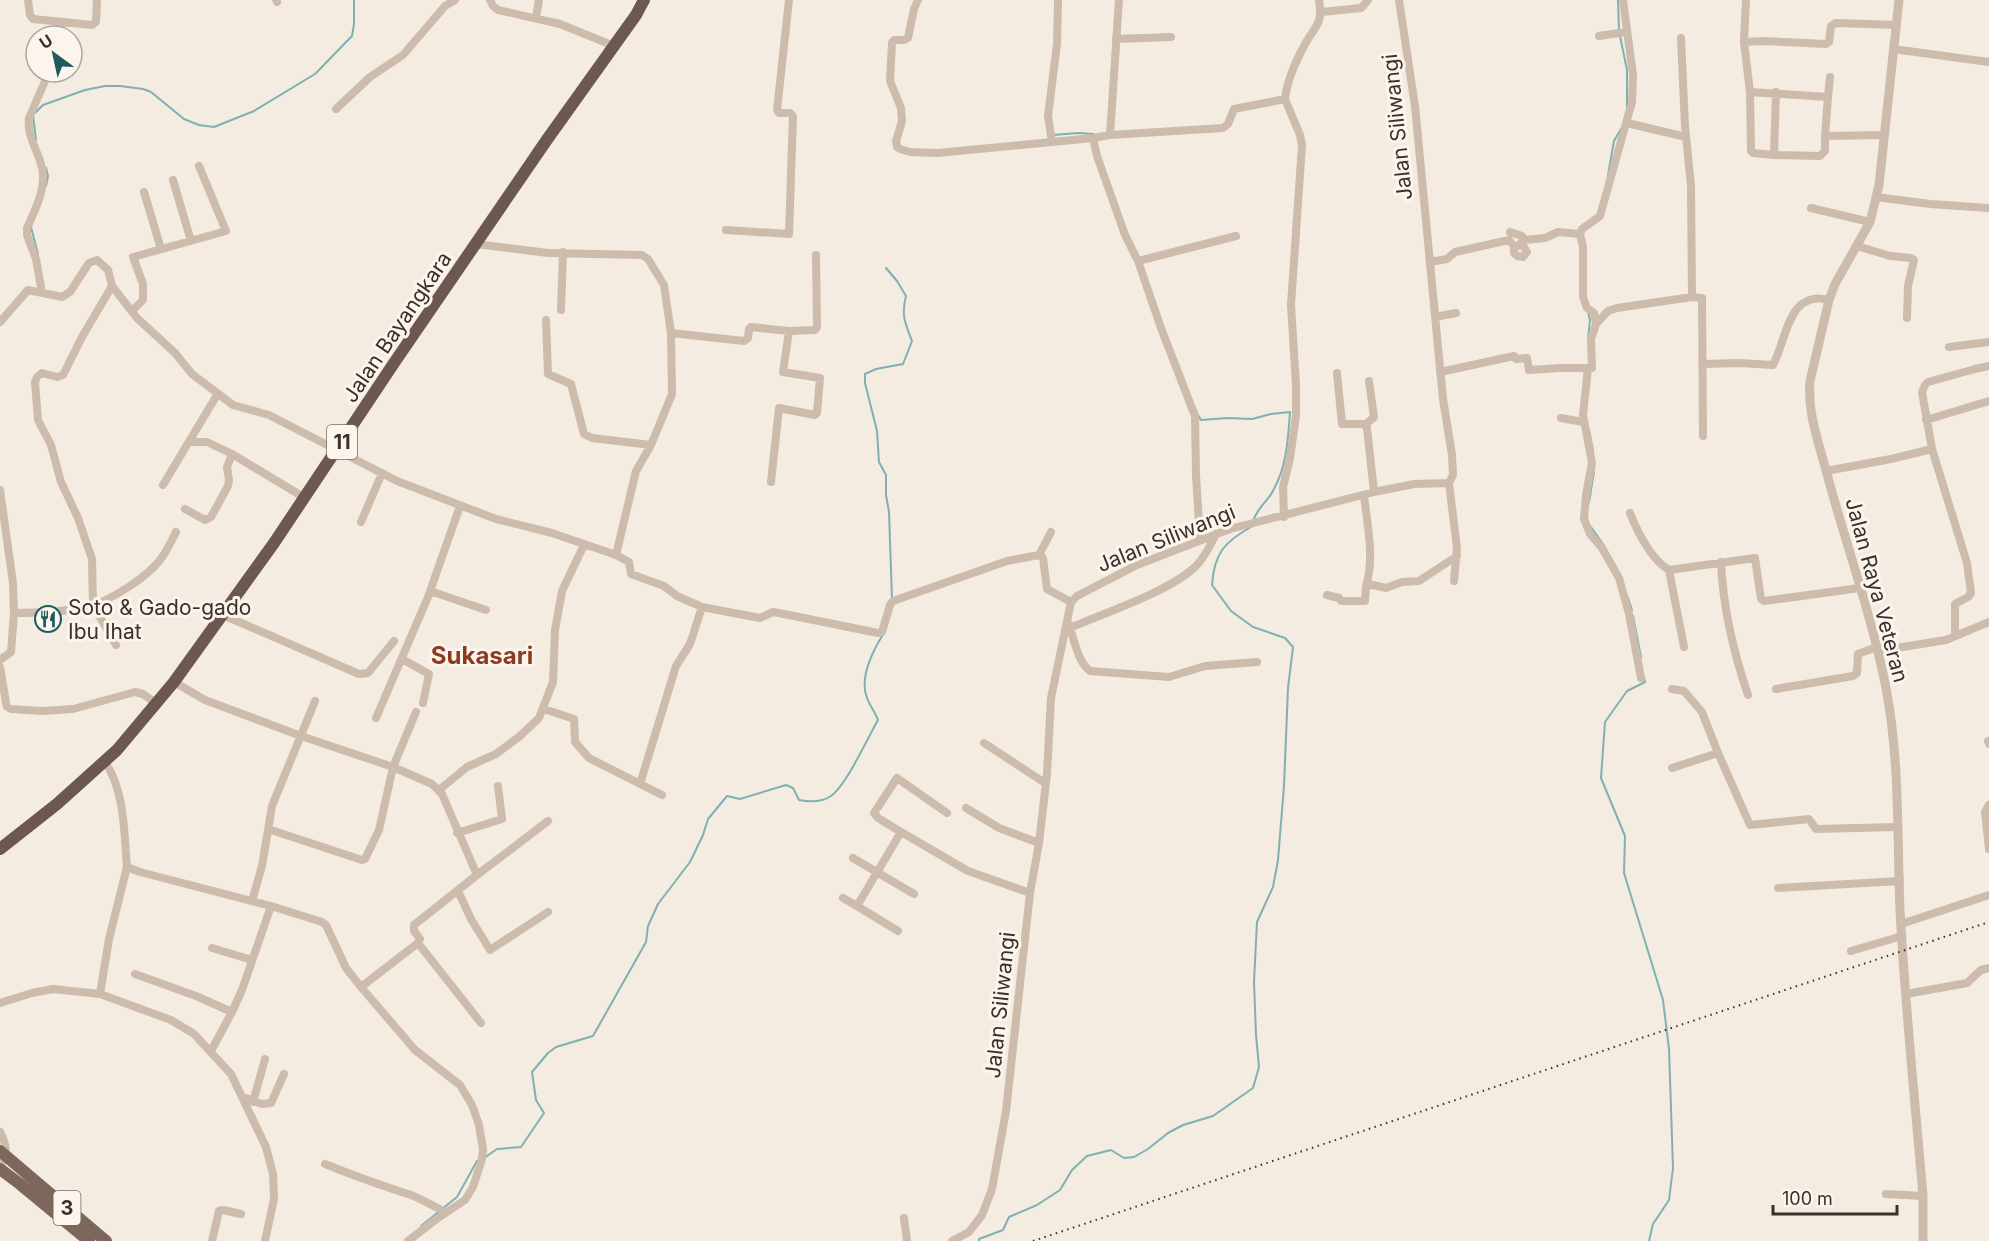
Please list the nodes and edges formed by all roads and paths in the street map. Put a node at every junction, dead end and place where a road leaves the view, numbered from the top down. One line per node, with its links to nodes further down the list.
1 (28, 0): 19 (street)
2 (97, 0): 19 (street)
3 (455, 0): 36 (street)
4 (490, 0): 18 (street)
5 (539, 0): 18 (street)
6 (644, 0): 27 (highway, Jalan Bayangkara / 11)
7 (789, 0): 52 (street)
8 (918, 0): 43 (street)
9 (1058, 0): 43 (street)
10 (1119, 0): 25 (street)
11 (1319, 0): 17 (street)
12 (1368, 0): 17 (street)
13 (1399, 0): 64 (street, Jalan Siliwangi)
14 (1623, 0): 21 (street)
15 (1746, 0): 26 (street)
16 (1899, 0): 20 (street, Jalan Raya Veteran)
17 (1322, 12): 35 (street)
18 (536, 18): 27 (street)
19 (59, 23)
20 (1896, 25): 26 (street); 28 (street, Jalan Raya Veteran)
21 (1626, 33): 22 (street); 37 (street)
22 (1599, 36)
23 (1171, 37): 25 (street)
24 (1681, 38): 41 (street)
25 (1116, 39): 38 (street)
26 (1744, 42): 32 (street)
27 (614, 46): 58 (highway, Jalan Bayangkara / 11)
28 (1893, 49): 29 (street); 39 (street, Jalan Raya Veteran)
29 (1989, 62)
30 (1830, 77): 34 (street)
31 (44, 84): 66 (street)
32 (1750, 92): 33 (street); 44 (street)
33 (1776, 92): 34 (street); 44 (street)
34 (1828, 97): 40 (street)
35 (1286, 99): 38 (street); 111 (street)
36 (336, 109)
37 (1627, 123): 41 (street); 54 (street)
38 (1110, 135): 42 (street)
39 (1884, 135): 40 (street); 48 (street, Jalan Raya Veteran)
40 (1825, 136): 44 (street)
41 (1686, 137): 67 (street)
42 (1093, 138): 43 (street); 63 (street)
43 (1052, 142)
44 (1774, 155)
45 (199, 166): 56 (street)
46 (173, 180): 56 (street)
47 (144, 192): 60 (street)
48 (1876, 197): 50 (street); 51 (street, Jalan Raya Veteran)
49 (1811, 208): 51 (street)
50 (1989, 208)
51 (1870, 222): 59 (street, Jalan Raya Veteran)
52 (726, 230)
53 (1510, 232): 57 (street)
54 (1580, 234): 57 (street); 76 (street)
55 (1236, 236): 63 (street)
56 (191, 241): 60 (street)
57 (1520, 243): 64 (street)
58 (476, 244): 61 (street); 96 (highway, Jalan Bayangkara / 11)
59 (1857, 246): 68 (street, Jalan Raya Veteran); 73 (street)
60 (161, 249): 70 (street)
61 (563, 252): 69 (street); 78 (street)
62 (816, 255): 77 (street)
63 (1138, 261): 116 (street)
64 (1430, 262): 72 (street, Jalan Siliwangi)
65 (112, 286): 66 (street); 70 (street); 129 (street)
66 (42, 293): 75 (street)
67 (1692, 297): 76 (street); 81 (street)
68 (1829, 300): 81 (street); 99 (street, Jalan Raya Veteran)
69 (561, 310)
70 (132, 311): 87 (street)
71 (1456, 313): 72 (street)
72 (1435, 317): 84 (street, Jalan Siliwangi)
73 (1906, 318)
74 (546, 320): 95 (street)
75 (0, 322)
76 (1596, 324): 83 (street)
77 (789, 331): 78 (street); 101 (street)
78 (671, 333): 95 (street)
79 (1989, 342): 80 (street)
80 (1949, 347)
81 (1703, 364): 93 (street)
82 (1989, 366): 90 (street)
83 (1590, 368): 84 (street); 91 (street)
84 (1440, 372): 102 (street, Jalan Siliwangi)
85 (1337, 373): 92 (street)
86 (1369, 381): 92 (street)
87 (218, 394): 94 (street); 96 (street)
88 (1989, 401): 90 (street)
89 (1564, 418): 91 (street)
90 (1926, 420): 97 (street)
91 (1583, 421): 145 (street)
92 (1365, 425): 105 (street)
93 (1703, 436)
94 (189, 442): 98 (street); 103 (street)
95 (651, 445): 118 (street)
96 (337, 449): 100 (street); 107 (highway, Jalan Bayangkara / 11)
97 (1932, 449): 99 (street); 136 (street)
98 (232, 454): 107 (street); 109 (street)
99 (1826, 471): 125 (street, Jalan Raya Veteran)
100 (382, 473): 108 (street); 112 (street)
101 (771, 482)
102 (1449, 483): 105 (street, Jalan Siliwangi); 120 (street)
103 (163, 485)
104 (0, 489): 132 (street)
105 (1374, 492): 106 (street, Jalan Siliwangi)
106 (1364, 495): 111 (street, Jalan Siliwangi); 124 (street)
107 (305, 498): 133 (highway, Jalan Bayangkara / 11)
108 (460, 506): 117 (street); 126 (street)
109 (185, 509)
110 (1630, 513): 122 (street)
111 (1284, 516): 115 (street, Jalan Siliwangi)
112 (361, 522)
113 (176, 532): 129 (street)
114 (1051, 532): 119 (street)
115 (1216, 534): 116 (street, Jalan Siliwangi); 135 (street)
116 (1200, 540): 128 (street, Jalan Siliwangi)
117 (584, 545): 118 (street); 153 (street)
118 (616, 555): 130 (street)
119 (1039, 555): 128 (street); 130 (street)
120 (1457, 556): 123 (street); 124 (street)
121 (1721, 562): 122 (street); 125 (street); 149 (street)
122 (1670, 570): 139 (street)
123 (1454, 581)
124 (1366, 586): 127 (street)
125 (1860, 588): 140 (street, Jalan Raya Veteran)
126 (430, 591): 131 (street); 141 (street)
127 (1328, 595)
128 (1071, 602): 135 (street, Jalan Siliwangi)
129 (93, 604): 132 (street); 138 (street)
130 (702, 607): 163 (street)
131 (486, 610)
132 (14, 613): 142 (street)
133 (223, 615): 137 (street); 146 (highway, Jalan Bayangkara / 11)
134 (1989, 622): 136 (street)
135 (1069, 624): 143 (street); 162 (street, Jalan Siliwangi)
136 (1955, 636): 140 (street)
137 (394, 641)
138 (116, 645)
139 (1684, 647)
140 (1877, 649): 148 (street); 171 (street, Jalan Raya Veteran)
141 (402, 658): 151 (street); 155 (street)
142 (0, 660)
143 (1257, 662)
144 (0, 667): 152 (street)
145 (1641, 678)
146 (174, 682): 152 (highway, Jalan Bayangkara / 11); 156 (street)
147 (1672, 689): 158 (street)
148 (1776, 689)
149 (1748, 695)
150 (315, 701): 156 (street)
151 (423, 702)
152 (157, 704): 159 (highway, Jalan Bayangkara / 11)
153 (544, 709): 163 (street); 165 (street)
154 (416, 712): 160 (street)
155 (376, 718)
156 (301, 736): 160 (street); 172 (street)
157 (984, 743): 162 (street)
158 (1718, 753): 161 (street); 171 (street)
159 (105, 762): 176 (highway, Jalan Bayangkara / 11); 179 (street)
160 (393, 767): 165 (street); 172 (street)
161 (1672, 768)
162 (1046, 783): 175 (street, Jalan Siliwangi)
163 (640, 784): 166 (street)
164 (498, 786): 174 (street)
165 (439, 790): 174 (street)
166 (662, 795)
167 (1989, 805): 177 (street)
168 (966, 808): 175 (street)
169 (947, 813): 173 (street)
170 (548, 821): 181 (street)
171 (1897, 827): 182 (street, Jalan Raya Veteran)
172 (268, 829): 189 (street)
173 (901, 832): 180 (street); 185 (street)
174 (457, 833): 181 (street)
175 (1039, 843): 185 (street, Jalan Siliwangi)
176 (0, 849)
177 (1989, 849)
178 (853, 858): 180 (street)
179 (128, 867): 189 (street); 203 (street)
180 (877, 872): 186 (street); 191 (street)
181 (477, 875): 184 (street)
182 (1900, 881): 183 (street); 193 (street, Jalan Raya Veteran)
183 (1778, 888)
184 (458, 891): 192 (street); 196 (street)
185 (1030, 893): 227 (street, Jalan Siliwangi)
186 (914, 894)
187 (1989, 895): 193 (street)
188 (843, 898): 191 (street)
189 (252, 901): 190 (street)
190 (271, 906): 199 (street); 202 (street)
191 (856, 906): 194 (street)
192 (548, 912)
193 (1901, 924): 195 (street, Jalan Raya Veteran)
194 (898, 931)
195 (1902, 936): 198 (street); 204 (street, Jalan Raya Veteran)
196 (418, 943): 202 (street); 207 (street)
197 (212, 948): 199 (street)
198 (1851, 951)
199 (252, 960): 206 (street)
200 (1989, 968): 204 (street)
201 (135, 974): 206 (street)
202 (361, 987): 218 (street)
203 (100, 994): 205 (street); 208 (street)
204 (1906, 994): 217 (street, Jalan Raya Veteran)
205 (0, 1003)
206 (232, 1012): 208 (street)
207 (481, 1023)
208 (211, 1051): 211 (street)
209 (265, 1059): 212 (street)
210 (284, 1074): 212 (street)
211 (243, 1098): 212 (street); 224 (street)
212 (253, 1102)
213 (0, 1132): 214 (street)
214 (2, 1161): 221 (main road, 3); 222 (main road, 3)
215 (325, 1164): 218 (street)
216 (1886, 1194): 217 (street)
217 (1923, 1196): 228 (street, Jalan Raya Veteran)
218 (446, 1212): 225 (street)
219 (241, 1214): 223 (street)
220 (904, 1218): 226 (street)
221 (89, 1241)
222 (106, 1241)
223 (212, 1241)
224 (265, 1241)
225 (408, 1241)
226 (907, 1241)
227 (952, 1241)
228 (1923, 1241)

